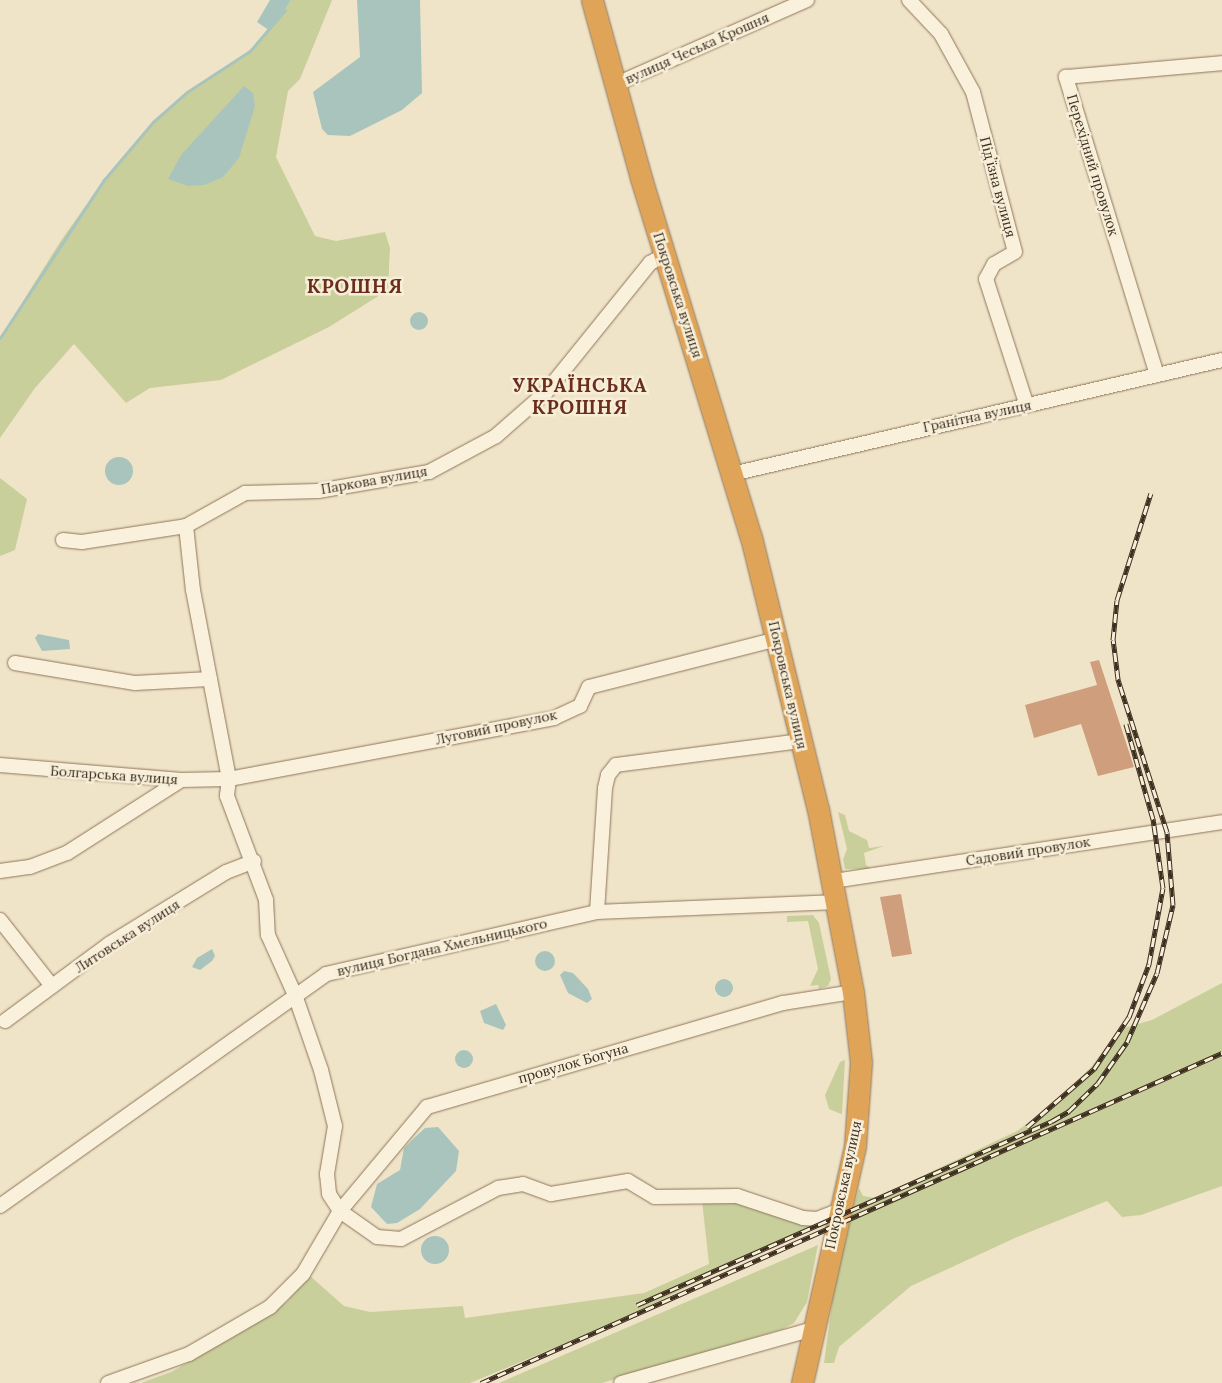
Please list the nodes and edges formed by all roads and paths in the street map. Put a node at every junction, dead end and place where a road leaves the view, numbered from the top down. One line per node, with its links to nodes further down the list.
1 (592, 0): 5 (highway, Покровська вулиця)
2 (807, 0): 5 (street, вулиця Чеська Крошня)
3 (909, 0): 9 (street, Підʼїзна вулиця)
4 (1222, 63): 8 (street, Перехідний провулок)
5 (614, 85): 6 (highway, Покровська вулиця)
6 (665, 255): 10 (highway, Покровська вулиця); 11 (street, Паркова вулиця)
7 (1222, 360): 8 (street, Гранітна вулиця)
8 (1157, 375): 9 (street, Гранітна вулиця)
9 (1027, 406): 10 (street, Гранітна вулиця)
10 (732, 474): 13 (highway, Покровська вулиця)
11 (186, 526): 12 (street, Паркова вулиця); 15 (street)
12 (63, 540)
13 (777, 639): 16 (highway, Покровська вулиця); 18 (street, Луговий провулок)
14 (15, 663): 15 (street)
15 (210, 678): 18 (street)
16 (801, 741): 23 (highway, Покровська вулиця); 25 (street)
17 (0, 765): 19 (street, Болгарська вулиця)
18 (229, 779): 19 (street, Болгарська вулиця); 21 (street)
19 (181, 780): 22 (street)
20 (1222, 822): 23 (street, Садовий провулок)
21 (254, 860): 27 (street, Литовська вулиця); 29 (street)
22 (0, 871)
23 (833, 881): 24 (highway, Покровська вулиця)
24 (837, 902): 25 (street, вулиця Богдана Хмельницького); 28 (highway, Покровська вулиця)
25 (597, 912): 29 (street, вулиця Богдана Хмельницького)
26 (2, 926): 27 (street)
27 (52, 986): 30 (street, Литовська вулиця)
28 (853, 992): 32 (street, провулок Богуна); 33 (highway, Покровська вулиця)
29 (295, 995): 31 (street, вулиця Богдана Хмельницького); 32 (street)
30 (5, 1021)
31 (0, 1206)
32 (340, 1211): 33 (street); 35 (street, провулок Богуна)
33 (838, 1211): 34 (highway, Покровська вулиця)
34 (813, 1329): 36 (street); 37 (highway, Покровська вулиця)
35 (108, 1383)
36 (621, 1383)
37 (802, 1383)

